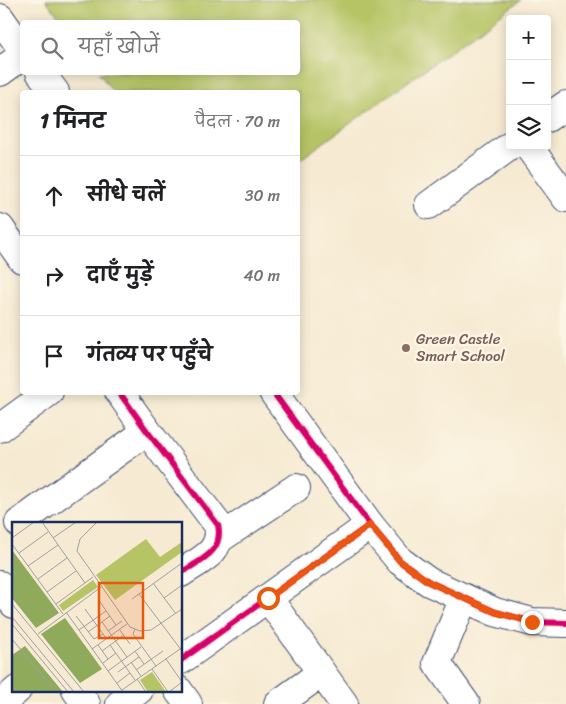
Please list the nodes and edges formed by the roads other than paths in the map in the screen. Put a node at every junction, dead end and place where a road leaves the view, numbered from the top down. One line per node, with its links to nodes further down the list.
1 (0, 18): 2 (street)
2 (20, 45)
3 (20, 57): 4 (street)
4 (0, 72)
5 (42, 75): 6 (street)
6 (53, 90)
7 (566, 105): 8 (street)
8 (551, 115)
9 (506, 149): 12 (street)
10 (531, 150): 11 (street)
11 (566, 198)
12 (429, 205)
13 (0, 228): 14 (street)
14 (13, 259)
15 (45, 395): 18 (street)
16 (121, 395): 19 (street)
17 (275, 395): 23 (street)
18 (0, 428)
19 (147, 431): 21 (street); 26 (street)
20 (296, 488): 26 (street)
21 (51, 514): 22 (street)
22 (23, 522)
23 (370, 525): 29 (street); 30 (street)
24 (12, 527): 25 (street)
25 (0, 536)
26 (219, 539): 27 (street)
27 (182, 572)
28 (0, 585): 31 (street)
29 (268, 598): 33 (street); 34 (street)
30 (464, 598): 32 (street); 45 (street)
31 (12, 601)
32 (566, 623)
33 (182, 659)
34 (321, 673): 43 (street); 44 (street)
35 (15, 692): 39 (street)
36 (77, 692): 40 (street)
37 (136, 692): 41 (street)
38 (179, 692): 42 (street)
39 (1, 704)
40 (86, 704)
41 (120, 704)
42 (188, 704)
43 (278, 704)
44 (344, 704)
45 (466, 704)

